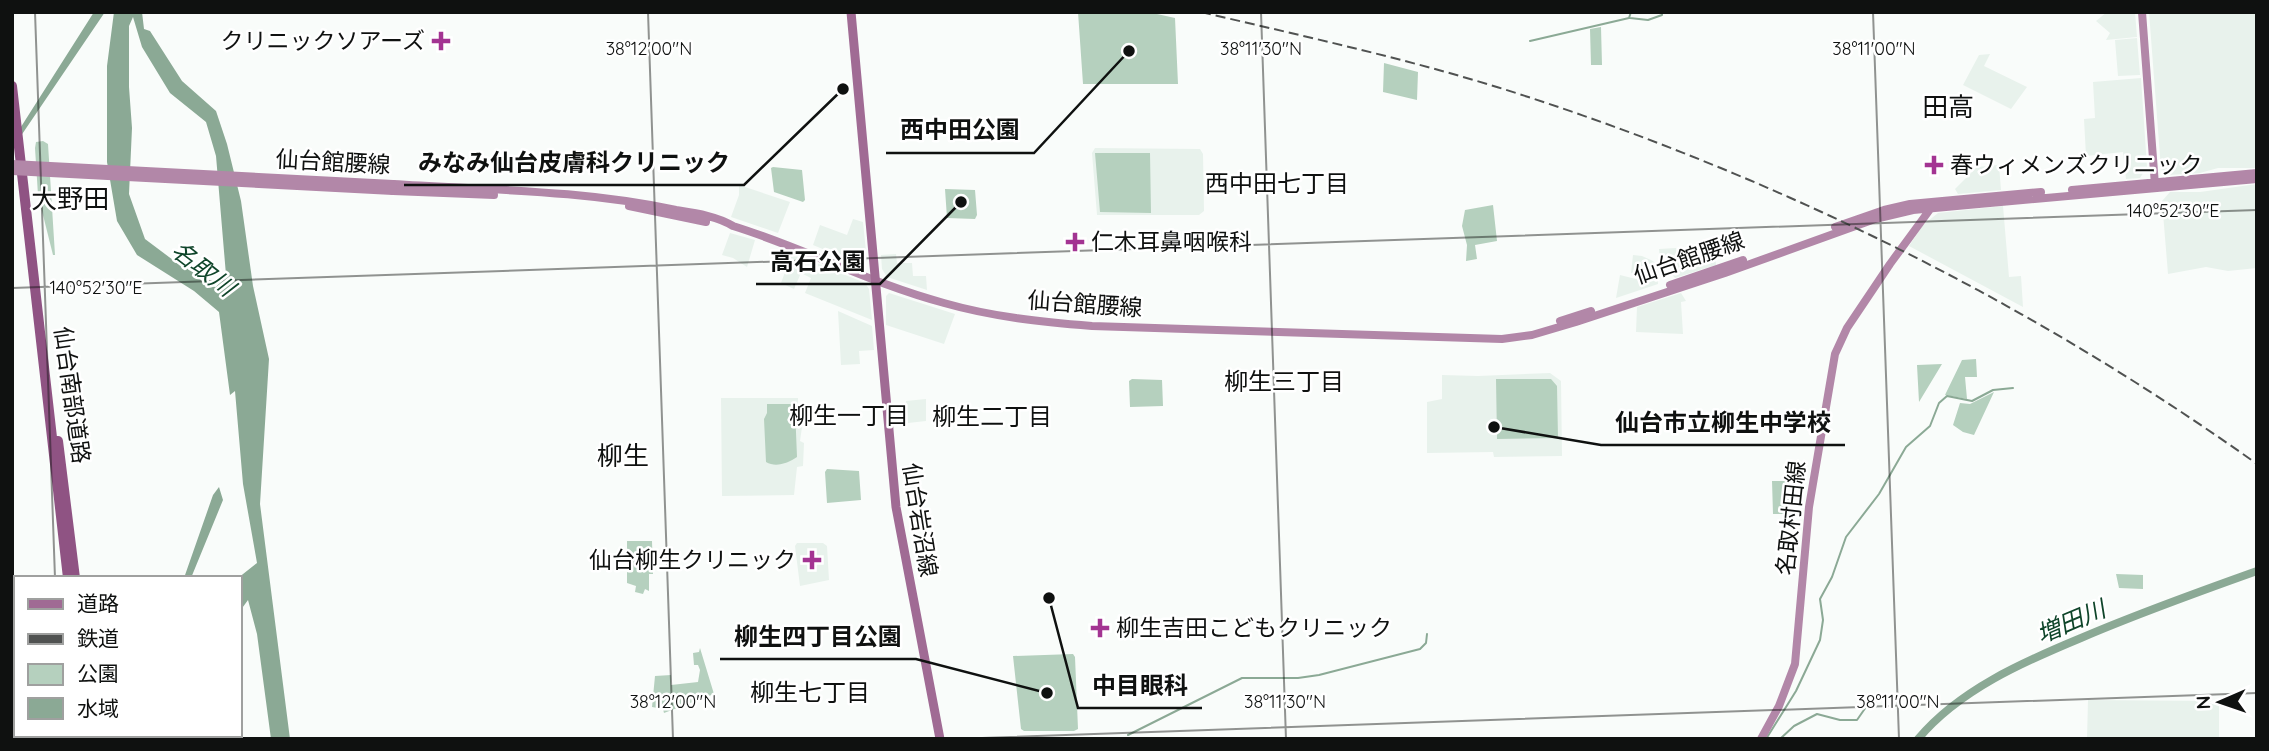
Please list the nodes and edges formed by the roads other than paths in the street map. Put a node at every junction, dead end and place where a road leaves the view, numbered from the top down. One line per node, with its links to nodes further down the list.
1 (851, 12): 14 (main road, 仙台岩沼線)
2 (2142, 12): 8 (main road)
3 (12, 86): 12 (highway, 仙台南部道路)
4 (12, 164): 9 (main road, 仙台館腰線, bridge)
5 (12, 171): 9 (main road, 仙台館腰線, bridge)
6 (2257, 173): 8 (main road)
7 (2257, 179): 8 (main road)
8 (2155, 185): 10 (main road)
9 (393, 188): 14 (main road, 仙台館腰線)
10 (1934, 204): 11 (main road, 仙台館腰線); 13 (main road, 名取村田線); 15 (main road, 仙台館腰線)
11 (1914, 209): 13 (main road); 15 (main road, 仙台館腰線)
12 (28, 218): 16 (highway, 仙台南部道路); 17 (highway, 仙台南部道路)
13 (1917, 224): 19 (main road, 名取村田線)
14 (875, 280): 15 (main road, 仙台館腰線); 18 (main road, 仙台岩沼線)
15 (1450, 336)
16 (68, 576)
17 (75, 576)
18 (940, 739)
19 (1761, 739)

